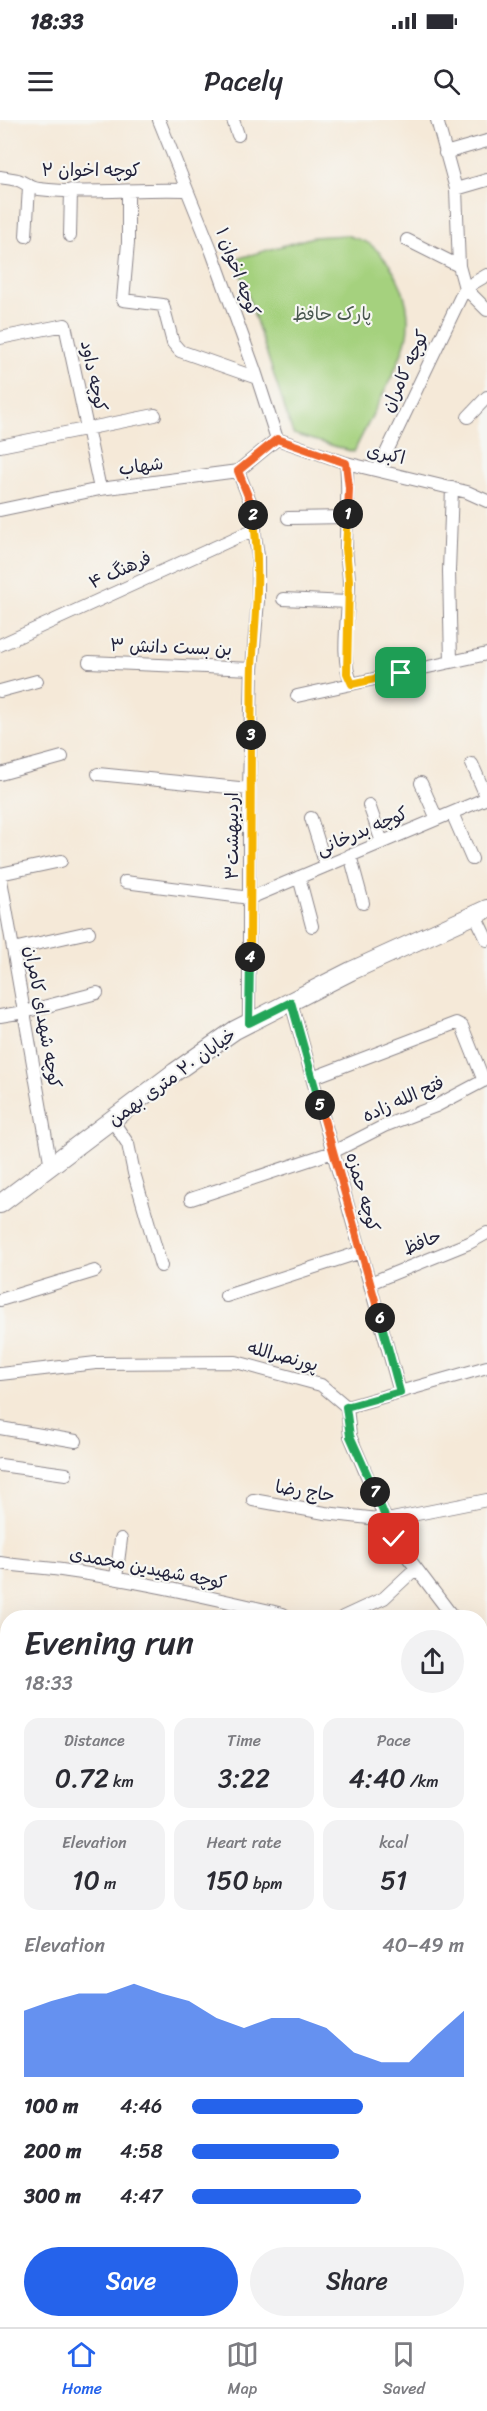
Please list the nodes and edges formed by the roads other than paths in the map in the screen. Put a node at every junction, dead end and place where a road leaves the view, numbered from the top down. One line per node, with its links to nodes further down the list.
1 (159, 120): 12 (street, کوچه اخوان ۱)
2 (233, 120): 4 (street)
3 (437, 120): 6 (street)
4 (238, 135)
5 (487, 141): 6 (street)
6 (445, 153): 10 (street)
7 (0, 177): 9 (street, کوچه اخوان ۲)
8 (487, 180): 10 (street)
9 (29, 187): 11 (street, کوچه اخوان ۲); 14 (street)
10 (456, 189): 17 (street)
11 (71, 190): 13 (street, کوچه اخوان ۲); 15 (street)
12 (185, 190): 13 (street, کوچه اخوان ۲); 22 (street, کوچه اخوان ۱)
13 (128, 191): 22 (street)
14 (26, 236)
15 (70, 236)
16 (407, 240): 17 (street)
17 (459, 266): 19 (street)
18 (487, 275): 19 (street)
19 (465, 288): 20 (street); 30 (street, کوچه کامران)
20 (487, 310)
21 (0, 338): 26 (street, کوچه داود)
22 (257, 378): 27 (street, کوچه اخوان ۱)
23 (487, 397): 25 (street)
24 (155, 414): 26 (street)
25 (468, 417)
26 (87, 430): 28 (street, کوچه داود); 32 (street, کوچه داود)
27 (277, 439): 29 (street, اکبری); 31 (street)
28 (0, 446)
29 (346, 463): 30 (street, اکبری); 36 (street)
30 (378, 470): 33 (street, اکبری)
31 (238, 471): 32 (street, شهاب); 38 (street, اردیبهشت۳)
32 (100, 489): 35 (street, شهاب)
33 (452, 489): 34 (street, اکبری); 44 (street)
34 (487, 501)
35 (0, 510)
36 (348, 517): 37 (street); 40 (street)
37 (288, 519)
38 (255, 529): 41 (street, فرهنگ ۴); 45 (street, اردیبهشت۳)
39 (284, 599): 40 (street)
40 (348, 602): 47 (street)
41 (0, 645)
42 (487, 654): 44 (street)
43 (89, 662): 45 (street, بن بست دانش ۳)
44 (451, 662): 47 (street)
45 (252, 669): 55 (street, اردیبهشت۳)
46 (37, 681): 48 (street)
47 (352, 684): 49 (street)
48 (0, 691)
49 (297, 696)
50 (62, 757): 52 (street)
51 (472, 764): 56 (street)
52 (0, 774)
53 (98, 774): 55 (street)
54 (421, 783): 60 (street)
55 (249, 789): 69 (street, اردیبهشت۳)
56 (487, 798): 58 (street, کوچه بدرخانی)
57 (369, 805): 61 (street)
58 (452, 813): 60 (street, کوچه بدرخانی); 63 (street)
59 (311, 818): 65 (street)
60 (436, 819): 61 (street, کوچه بدرخانی)
61 (382, 842): 62 (street, کوچه بدرخانی)
62 (350, 855): 65 (street, کوچه بدرخانی); 70 (street)
63 (472, 859)
64 (61, 861): 66 (street)
65 (327, 866): 67 (street, کوچه بدرخانی)
66 (0, 874): 75 (street, کوچه شهدای کامران)
67 (299, 877): 69 (street, کوچه بدرخانی); 72 (street)
68 (125, 882): 69 (street)
69 (250, 898): 80 (street, اردیبهشت۳)
70 (363, 903)
71 (481, 912): 74 (street); 77 (street, خیابان ۲۰ متری بهمن)
72 (312, 926)
73 (89, 932): 75 (street)
74 (487, 939)
75 (13, 949): 78 (street, کوچه شهدای کامران)
76 (97, 993): 78 (street)
77 (291, 1002): 80 (street, خیابان ۲۰ متری بهمن); 81 (street, کوچه حمزه)
78 (24, 1012): 79 (street); 85 (street, کوچه شهدای کامران)
79 (0, 1016)
80 (249, 1023): 83 (street, خیابان ۲۰ متری بهمن)
81 (312, 1078): 82 (street); 84 (street, کوچه حمزه)
82 (485, 1080): 84 (street, فتح الله زاده)
83 (112, 1120): 85 (street, خیابان ۲۰ متری بهمن); 90 (street)
84 (333, 1152): 86 (street, فتح الله زاده); 89 (street, کوچه حمزه)
85 (51, 1167): 87 (street, خیابان ۲۰ متری بهمن)
86 (191, 1199)
87 (0, 1204)
88 (487, 1233): 92 (street, حافظ)
89 (361, 1252): 92 (street, کوچه حمزه); 93 (street)
90 (161, 1266)
91 (95, 1271): 94 (street)
92 (370, 1283): 97 (street, کوچه حمزه)
93 (226, 1296)
94 (0, 1300)
95 (487, 1367): 97 (street)
96 (0, 1374): 98 (street, پورنصرالله)
97 (400, 1392): 98 (street)
98 (346, 1407): 105 (street)
99 (0, 1428): 100 (street)
100 (76, 1441)
101 (0, 1465): 102 (street)
102 (66, 1474)
103 (253, 1500): 105 (street, حاج رضا)
104 (487, 1500): 105 (street, حاج رضا)
105 (387, 1520): 108 (street)
106 (121, 1539): 109 (street)
107 (0, 1563): 109 (street, کوچه شهیدین محمدی)
108 (416, 1569): 111 (street); 112 (street)
109 (116, 1578): 110 (street, کوچه شهیدین محمدی)
110 (267, 1610)
111 (358, 1610)
112 (448, 1610)

